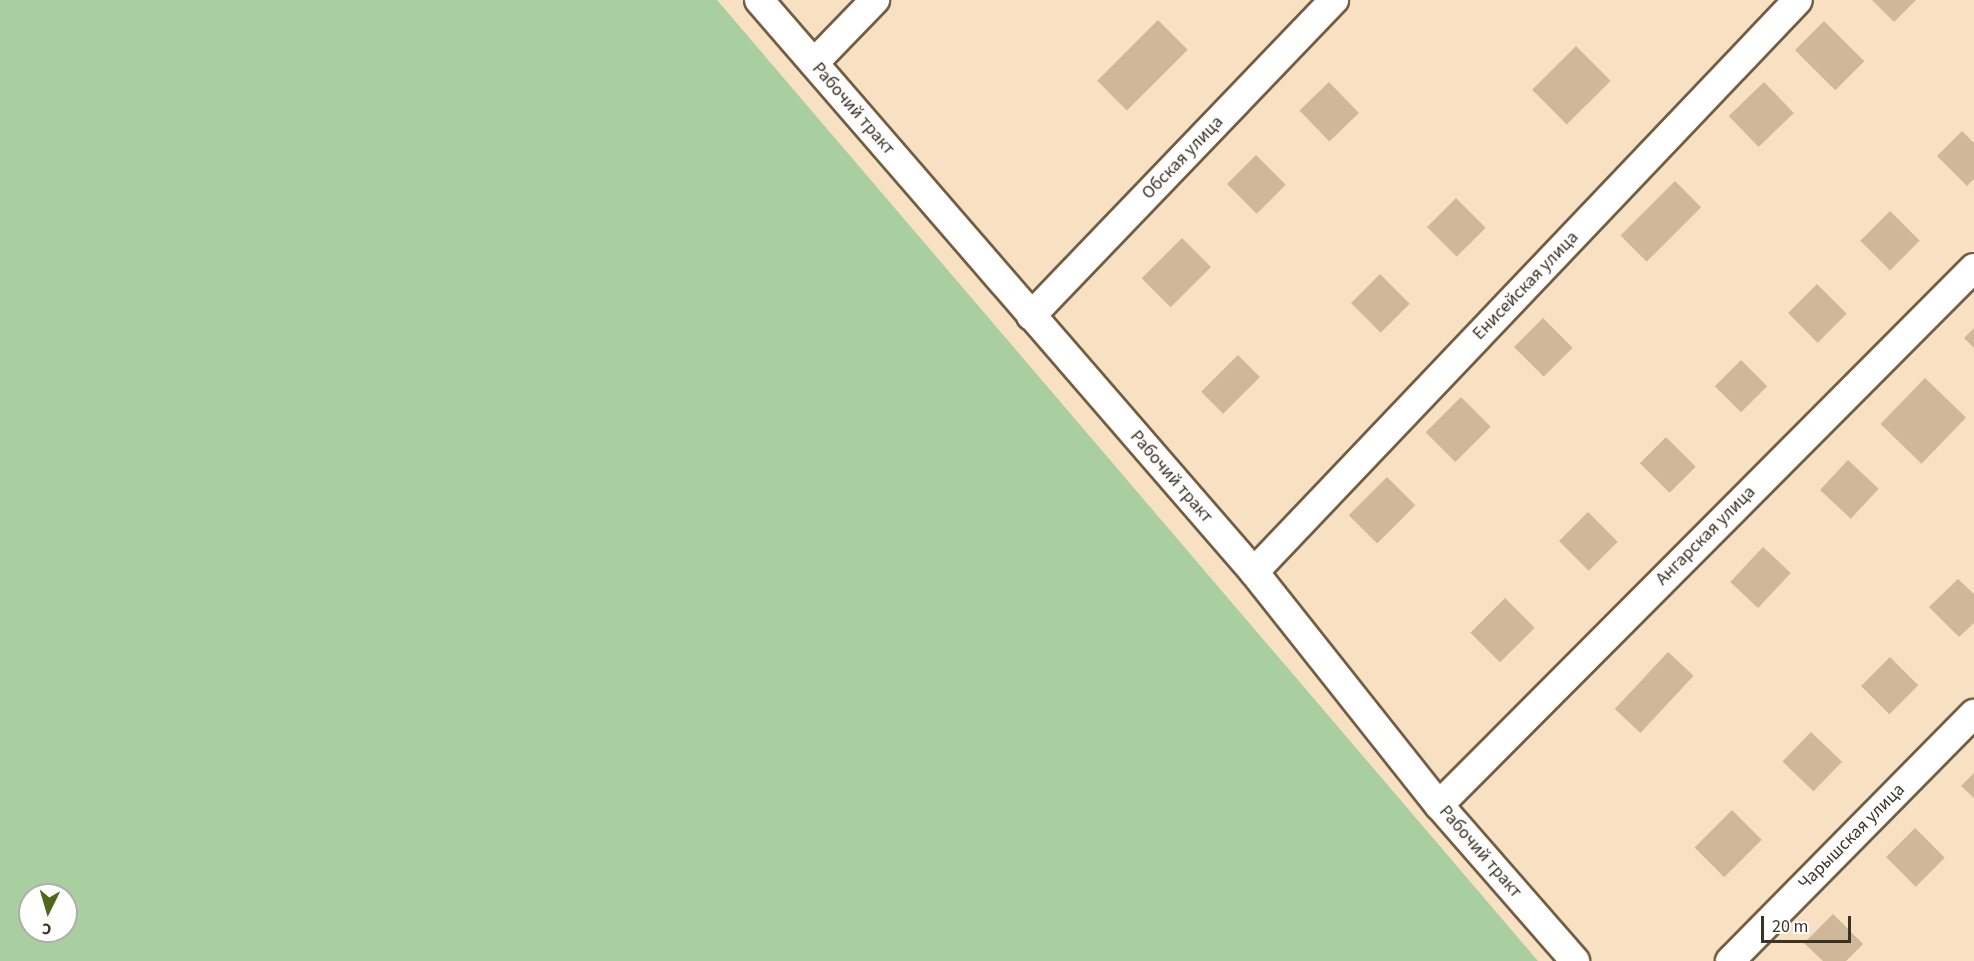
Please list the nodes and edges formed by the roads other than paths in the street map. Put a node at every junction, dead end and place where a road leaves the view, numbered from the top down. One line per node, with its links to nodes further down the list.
1 (759, 0): 5 (street, Рабочий тракт)
2 (875, 0): 5 (street)
3 (1335, 0): 7 (street, Обская улица)
4 (1798, 0): 8 (street, Енисейская улица)
5 (814, 63): 7 (street, Рабочий тракт)
6 (1974, 268): 10 (street, Ангарская улица)
7 (1031, 316): 8 (street, Рабочий тракт)
8 (1254, 572): 10 (street, Рабочий тракт)
9 (1974, 714): 12 (street, Чарышская улица)
10 (1439, 805): 11 (street, Рабочий тракт)
11 (1575, 961)
12 (1730, 961)

